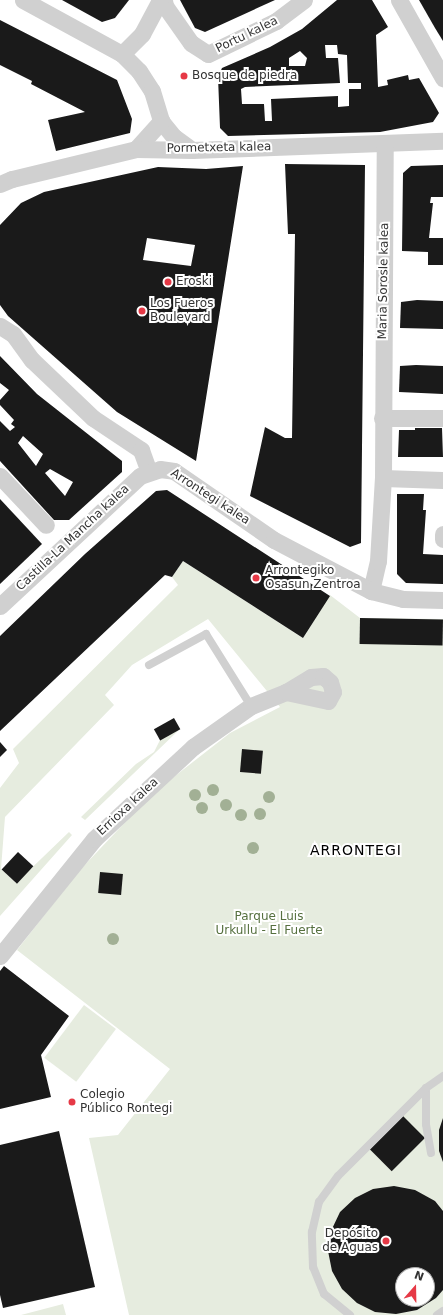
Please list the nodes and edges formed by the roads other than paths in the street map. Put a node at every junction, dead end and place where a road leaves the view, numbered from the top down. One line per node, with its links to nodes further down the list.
1 (23, 0): 7 (street)
2 (160, 0): 6 (street)
3 (164, 0): 4 (street, Portu kalea)
4 (304, 0)
5 (399, 0): 9 (street)
6 (142, 34): 7 (street); 8 (street)
7 (122, 54): 8 (street)
8 (139, 71): 10 (street)
9 (442, 72)
10 (162, 121): 13 (street); 14 (street)
11 (443, 141): 12 (street, Pormetxeta kalea)
12 (385, 144): 14 (street, Pormetxeta kalea); 17 (street, Maria Sorosle kalea)
13 (136, 149): 14 (street, Pormetxeta kalea); 15 (street, Pormetxeta kalea)
14 (192, 150)
15 (0, 184)
16 (0, 326): 19 (street)
17 (382, 418): 18 (street); 21 (street, Maria Sorosle kalea)
18 (443, 418)
19 (148, 472): 26 (street, Arrontegi kalea); 28 (street, Castilla-La Mancha kalea)
20 (0, 476): 23 (street)
21 (383, 478): 22 (street); 26 (street, Maria Sorosle kalea)
22 (443, 480)
23 (46, 526)
24 (443, 534): 25 (street)
25 (443, 538)
26 (371, 591): 27 (street, Arrontegi kalea)
27 (443, 600)
28 (0, 606)
29 (149, 665): 31 (lane)
30 (286, 692): 31 (street, Errioxa kalea)
31 (251, 706): 32 (street, Errioxa kalea)
32 (0, 956)
33 (443, 1076): 34 (lane)
34 (426, 1088): 35 (lane); 37 (lane)
35 (431, 1153)
36 (443, 1311): 38 (lane)
37 (350, 1315)
38 (437, 1315)

